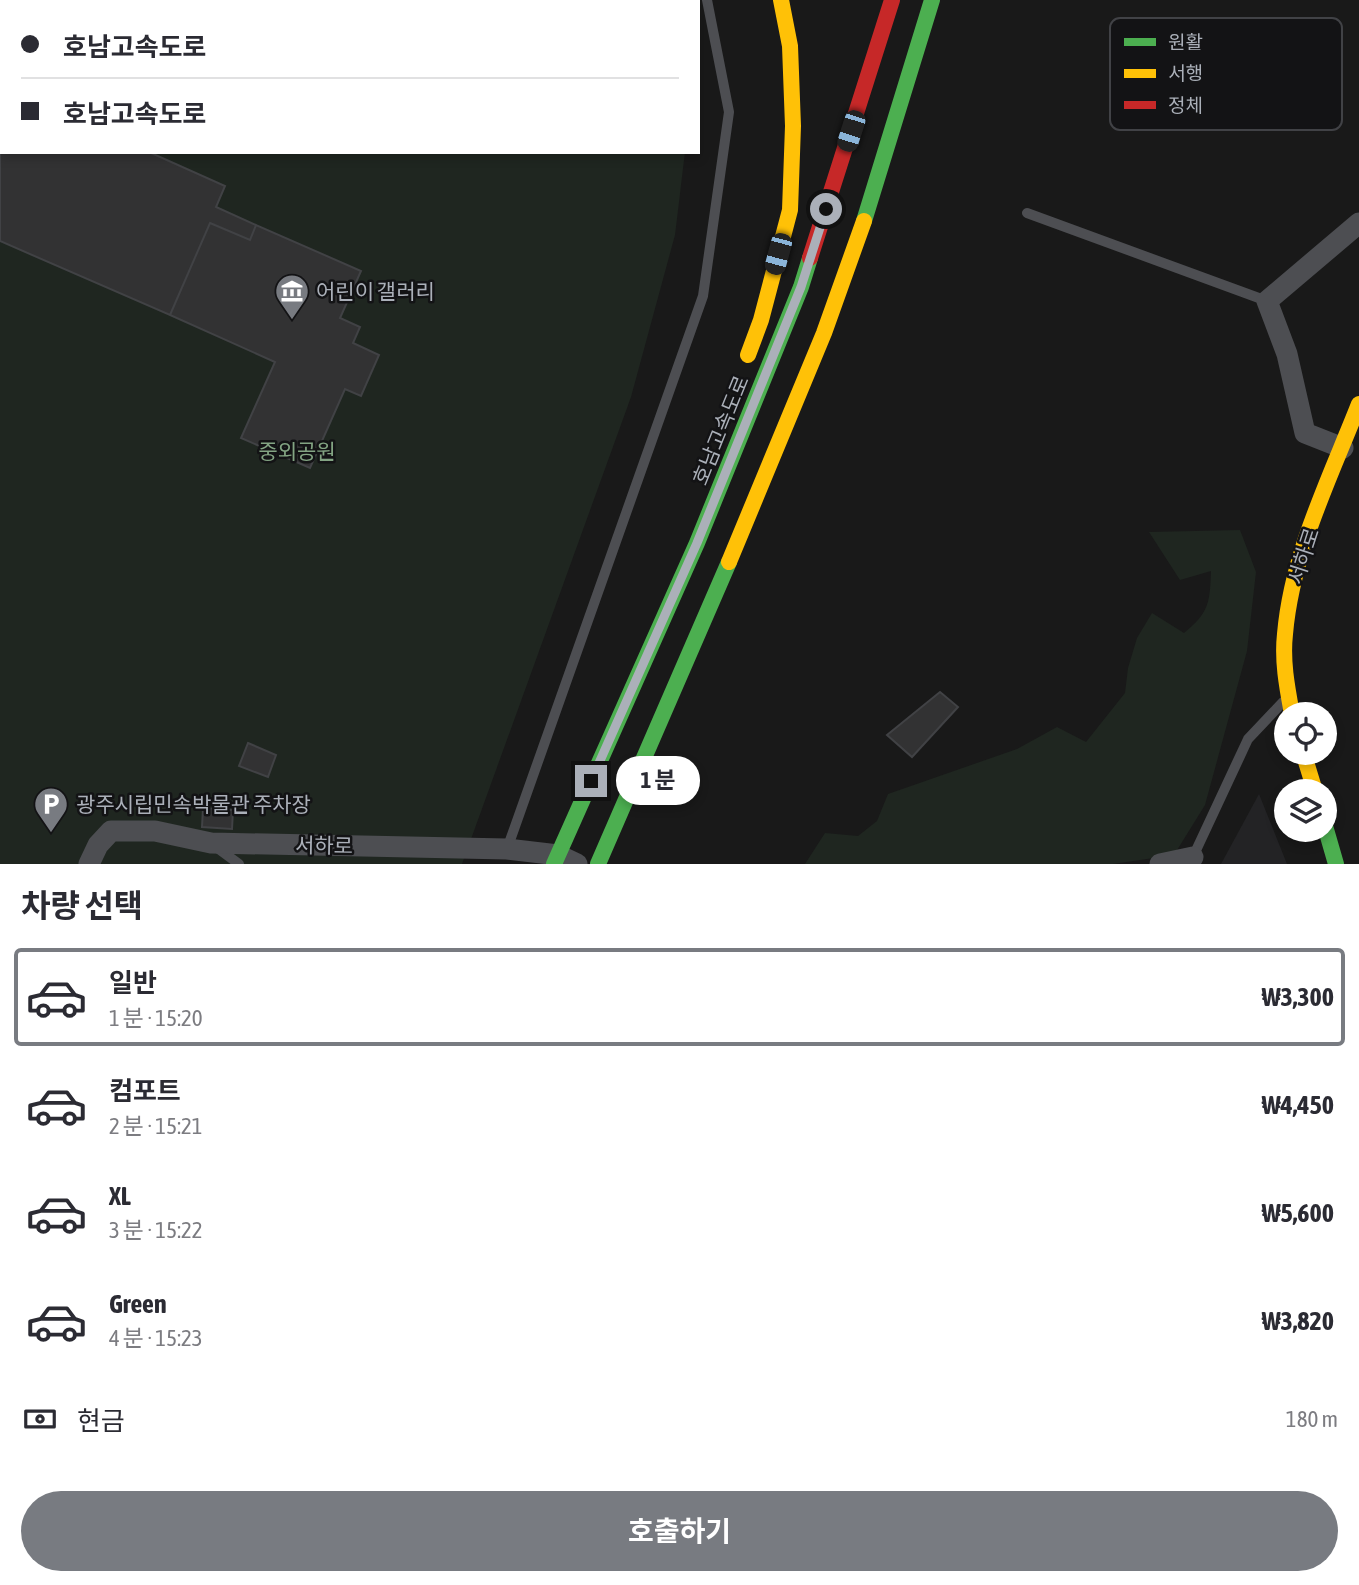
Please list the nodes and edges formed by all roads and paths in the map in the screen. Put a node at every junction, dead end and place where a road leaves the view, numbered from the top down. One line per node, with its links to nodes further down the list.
1 (708, 0): 17 (lane)
2 (781, 0): 8 (main road)
3 (892, 0): 12 (main road, 호남고속도로)
4 (932, 0): 23 (main road)
5 (1027, 213): 7 (lane)
6 (1359, 223): 7 (street)
7 (1267, 301): 10 (street)
8 (742, 372)
9 (1359, 404): 10 (main road, 서하로)
10 (1343, 448): 13 (main road, 서하로)
11 (708, 476): 12 (main road)
12 (697, 543): 21 (main road, 호남고속도로, bridge)
13 (1288, 698): 14 (main road, 서하로); 18 (lane)
14 (1289, 702)
15 (1330, 842): 25 (main road)
16 (211, 843): 17 (street, 서하로); 19 (street, 서하로); 20 (lane)
17 (507, 849): 22 (street, 서하로)
18 (1192, 861): 24 (street)
19 (89, 864)
20 (239, 864)
21 (554, 864)
22 (577, 864)
23 (598, 864)
24 (1160, 864)
25 (1336, 864)

